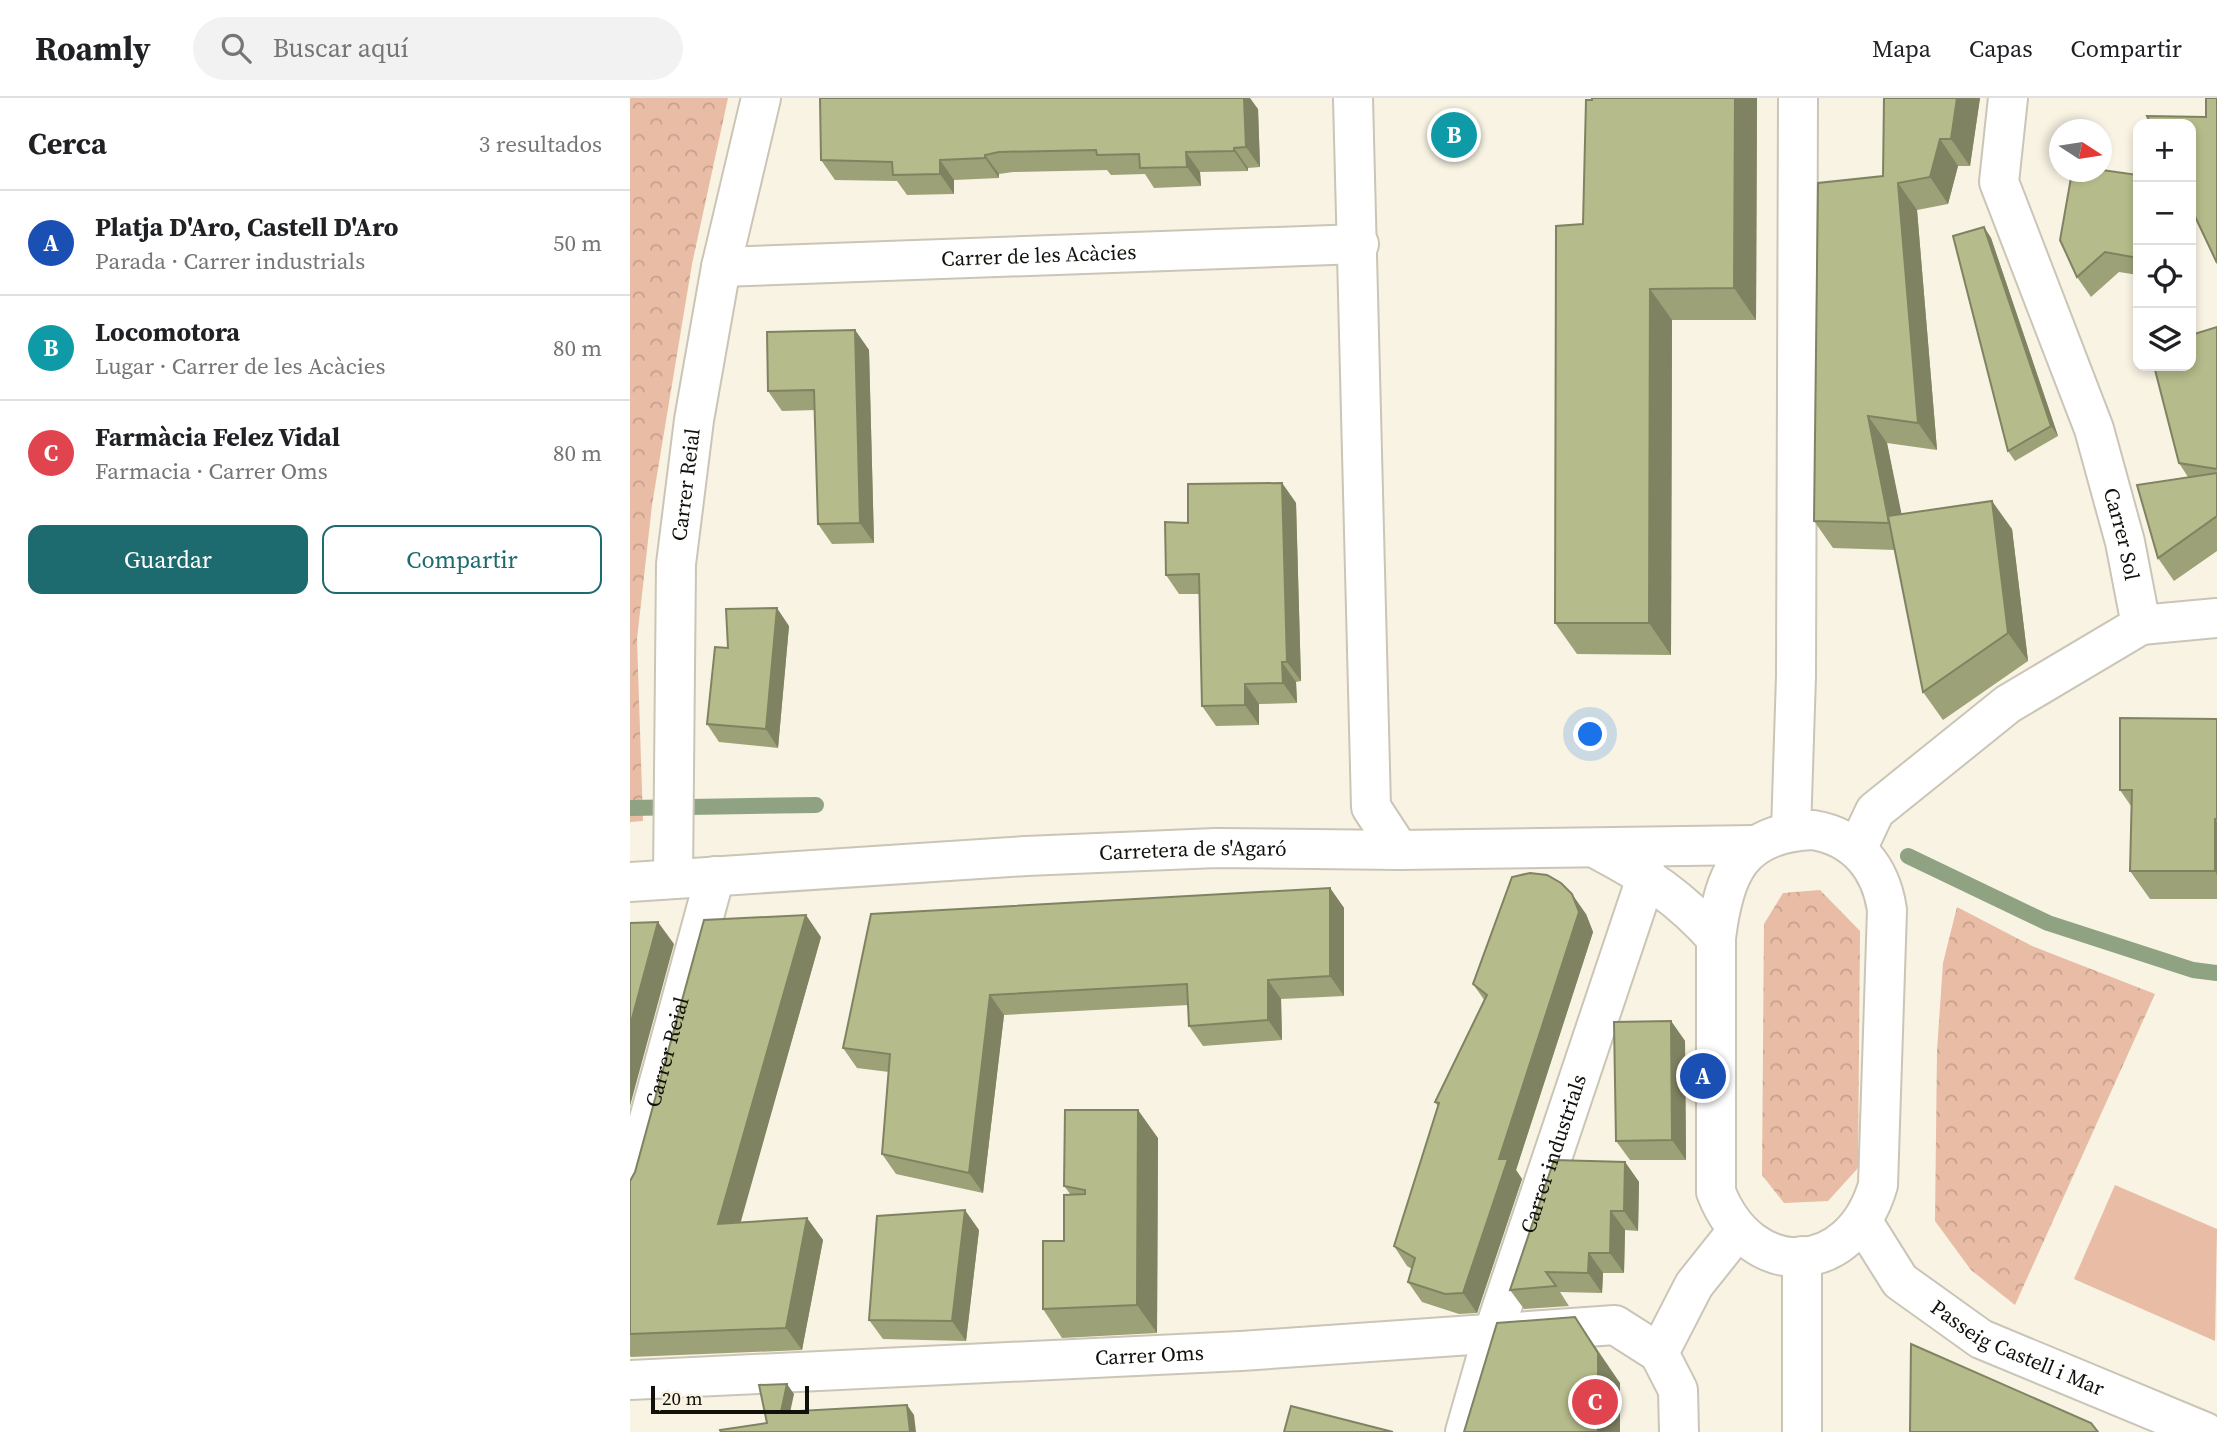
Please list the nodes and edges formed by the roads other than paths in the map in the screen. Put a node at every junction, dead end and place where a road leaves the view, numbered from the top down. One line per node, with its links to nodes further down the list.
1 (761, 98): 6 (street, Carrer Reial)
2 (1353, 98): 5 (street)
3 (1798, 98): 9 (street)
4 (2008, 98): 8 (street, Carrer Sol)
5 (1359, 244): 6 (street, Carrer de les Acàcies); 13 (street)
6 (721, 267): 16 (street, Carrer Reial)
7 (2217, 618): 8 (street)
8 (2141, 625): 12 (street)
9 (1791, 831): 10 (street); 12 (street)
10 (1755, 845): 11 (street, Carretera de s'Agaró); 18 (street)
11 (1595, 848): 13 (street, Carretera de s'Agaró); 15 (street)
12 (1857, 849): 20 (street)
13 (1399, 850): 14 (street, Carretera de s'Agaró)
14 (715, 876): 16 (street, Carretera de s'Agaró); 19 (street, Carrer Reial)
15 (1647, 876): 18 (street); 23 (street, Carrer industrials)
16 (673, 878): 17 (street, Carretera de s'Agaró)
17 (630, 882)
18 (1716, 938): 21 (street)
19 (630, 1189)
20 (1863, 1222): 22 (street); 29 (street, Passeig Castell i Mar)
21 (1737, 1231): 22 (street); 24 (street)
22 (1802, 1256): 28 (street)
23 (1493, 1334): 24 (street, Carrer Oms); 25 (street, Carrer Oms); 26 (street, Carrer industrials)
24 (1659, 1353): 27 (street)
25 (630, 1380)
26 (1465, 1432)
27 (1679, 1432)
28 (1802, 1432)
29 (2205, 1432)

